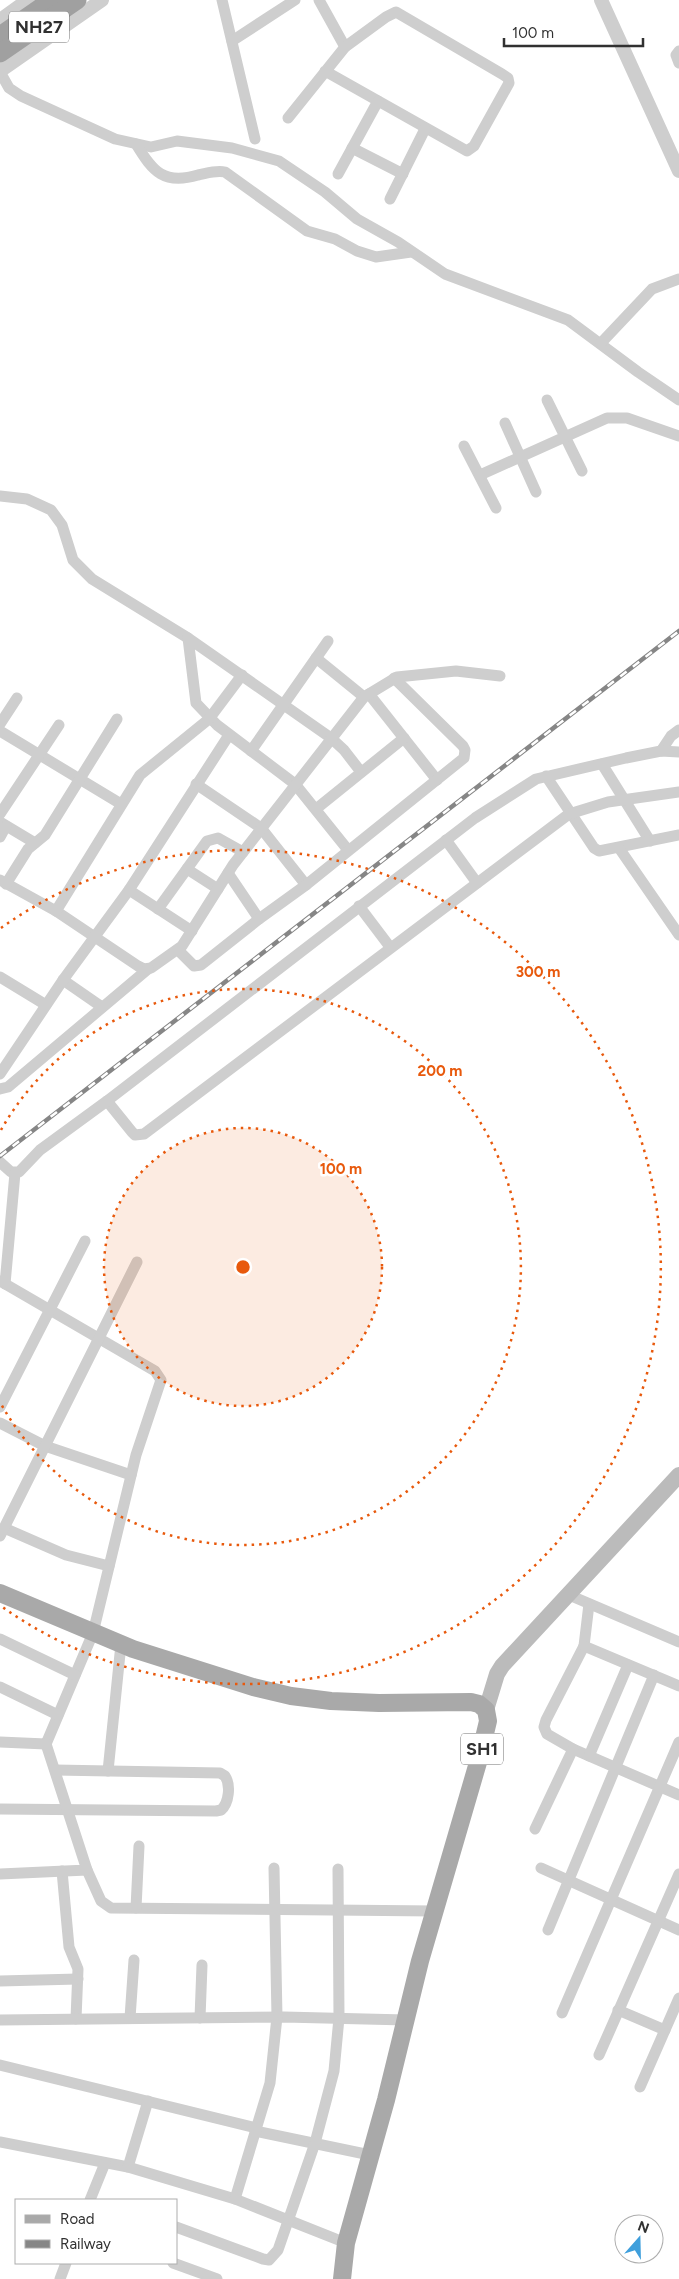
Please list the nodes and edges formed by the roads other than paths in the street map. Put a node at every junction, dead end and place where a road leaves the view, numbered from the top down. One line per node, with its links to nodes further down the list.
1 (28, 0): 9 (street)
2 (52, 0): 10 (highway, NH27)
3 (77, 0): 14 (highway, NH27)
4 (102, 0): 17 (street)
5 (222, 0): 11 (street)
6 (295, 0): 11 (street)
7 (319, 0): 12 (street)
8 (602, 0): 24 (street)
9 (0, 20)
10 (0, 36)
11 (232, 41): 21 (street)
12 (345, 46): 16 (street); 20 (street)
13 (679, 51): 15 (street)
14 (0, 54)
15 (679, 63)
16 (325, 71): 18 (street); 19 (street)
17 (0, 72): 22 (street)
18 (378, 102): 20 (street); 23 (street)
19 (288, 118)
20 (425, 129): 26 (street)
21 (256, 140)
22 (136, 144): 28 (street); 28 (street)
23 (352, 148): 25 (street); 26 (street)
24 (679, 171)
25 (338, 174)
26 (403, 174): 27 (street)
27 (390, 199)
28 (411, 252): 30 (street)
29 (679, 279): 30 (street)
30 (601, 343): 32 (street)
31 (547, 400): 34 (street)
32 (679, 400)
33 (505, 423): 37 (street)
34 (565, 436): 35 (street); 37 (street); 38 (street)
35 (679, 436)
36 (464, 446): 39 (street)
37 (520, 456): 39 (street); 40 (street)
38 (582, 471)
39 (480, 475): 42 (street)
40 (536, 492)
41 (0, 496): 43 (street)
42 (496, 508)
43 (188, 638): 46 (street); 52 (street)
44 (328, 642): 45 (street)
45 (316, 658): 49 (street); 51 (street)
46 (242, 675): 51 (street); 52 (street)
47 (500, 676): 48 (street)
48 (394, 678): 49 (street); 69 (street)
49 (367, 696): 59 (street); 60 (street)
50 (17, 698): 54 (street)
51 (284, 705): 59 (street); 61 (street)
52 (209, 719): 58 (street); 74 (street)
53 (117, 720): 68 (street)
54 (0, 724)
55 (60, 724): 64 (street)
56 (679, 730): 62 (street)
57 (0, 731): 64 (street)
58 (230, 735): 61 (street); 70 (street)
59 (331, 738): 66 (street); 71 (street)
60 (404, 738): 66 (street); 69 (street)
61 (251, 751): 71 (street)
62 (662, 751): 63 (street); 65 (street)
63 (679, 752)
64 (39, 755): 68 (street); 76 (street)
65 (602, 764): 67 (street); 73 (street)
66 (361, 772): 75 (street)
67 (546, 776): 77 (street); 82 (street)
68 (79, 780): 74 (street); 84 (street)
69 (437, 780): 86 (street)
70 (196, 784): 79 (street); 94 (street)
71 (295, 784): 75 (street); 79 (street)
72 (679, 792): 73 (street)
73 (625, 799): 77 (street); 83 (street)
74 (121, 804): 97 (street)
75 (316, 809): 86 (street)
76 (0, 814)
77 (570, 814): 85 (street); 91 (street)
78 (3, 824): 81 (street); 84 (street)
79 (261, 828): 87 (street); 92 (street)
80 (679, 835): 83 (street)
81 (0, 836)
82 (446, 840): 91 (street); 95 (street)
83 (650, 841): 85 (street)
84 (35, 843): 90 (street)
85 (619, 848): 101 (street)
86 (348, 850): 92 (street)
87 (243, 852): 88 (street); 89 (street)
88 (187, 869): 93 (street); 96 (street)
89 (228, 873): 93 (street); 98 (street)
90 (3, 882): 97 (street)
91 (477, 883): 102 (street)
92 (306, 885): 98 (street)
93 (218, 889): 99 (street)
94 (129, 890): 96 (street); 100 (street)
95 (359, 906): 102 (street); 111 (street)
96 (158, 909): 99 (street)
97 (56, 911): 100 (street)
98 (259, 919): 103 (street)
99 (192, 931): 103 (street)
100 (95, 936): 104 (street); 106 (street)
101 (679, 936)
102 (390, 947): 111 (street)
103 (178, 950): 104 (street)
104 (148, 969): 108 (street)
105 (0, 977): 107 (street)
106 (63, 980): 107 (street); 108 (street)
107 (46, 1005): 109 (street)
108 (102, 1008): 110 (street)
109 (0, 1074)
110 (0, 1089)
111 (107, 1101): 113 (street)
112 (0, 1162): 113 (street)
113 (20, 1170): 116 (street)
114 (85, 1241): 117 (street)
115 (137, 1262): 118 (street)
116 (2, 1283): 117 (street)
117 (49, 1311): 118 (street); 119 (street)
118 (99, 1340): 121 (street); 122 (street)
119 (0, 1407)
120 (0, 1423): 121 (street)
121 (45, 1446): 122 (street); 124 (street)
122 (131, 1475): 125 (street)
123 (679, 1475): 127 (main road)
124 (2, 1532): 125 (street)
125 (109, 1566): 129 (street)
126 (0, 1593): 129 (main road, SH1)
127 (569, 1596): 128 (street); 139 (main road)
128 (589, 1604): 131 (street); 133 (street)
129 (93, 1633): 132 (main road, SH1); 135 (street)
130 (0, 1639): 135 (street)
131 (679, 1642)
132 (121, 1644): 139 (main road, SH1); 148 (street)
133 (584, 1646): 134 (street); 144 (street)
134 (628, 1664): 136 (street); 145 (street)
135 (75, 1675): 140 (street)
136 (654, 1675): 138 (street); 146 (street)
137 (0, 1686): 140 (street)
138 (679, 1686)
139 (486, 1710): 167 (main road, SH1)
140 (58, 1715): 143 (street)
141 (0, 1742): 143 (street)
142 (679, 1742): 149 (street)
143 (46, 1744): 147 (street)
144 (573, 1749): 145 (street); 153 (street)
145 (589, 1756): 146 (street)
146 (615, 1766): 149 (street); 162 (street)
147 (55, 1770): 148 (street); 152 (street)
148 (108, 1771): 152 (street)
149 (661, 1787): 150 (street); 163 (street)
150 (679, 1794)
151 (0, 1809): 152 (street)
152 (68, 1810): 158 (street)
153 (536, 1829)
154 (139, 1846): 164 (street)
155 (274, 1868): 165 (street)
156 (541, 1868): 162 (street)
157 (338, 1869): 166 (street)
158 (87, 1870): 159 (street); 164 (street)
159 (62, 1871): 160 (street); 173 (street)
160 (0, 1874)
161 (679, 1874): 168 (street)
162 (569, 1880): 163 (street); 169 (street)
163 (611, 1899): 168 (street); 177 (street)
164 (136, 1908): 165 (street)
165 (275, 1909): 166 (street); 178 (street)
166 (339, 1909): 167 (street); 181 (street)
167 (435, 1911): 184 (main road, SH1)
168 (658, 1921): 170 (street); 176 (street)
169 (548, 1930)
170 (679, 1930)
171 (134, 1960): 179 (street)
172 (202, 1964): 180 (street)
173 (78, 1979): 174 (street); 182 (street)
174 (0, 1981)
175 (679, 1998): 185 (street)
176 (618, 2010): 185 (street); 186 (street)
177 (562, 2013)
178 (276, 2017): 180 (street); 181 (street); 190 (street)
179 (130, 2018): 180 (street); 182 (street)
180 (200, 2018)
181 (338, 2018): 184 (street); 192 (street)
182 (76, 2019): 183 (street)
183 (0, 2020)
184 (406, 2020): 193 (main road, SH1)
185 (665, 2030): 188 (street)
186 (598, 2055)
187 (0, 2065): 189 (street)
188 (640, 2087)
189 (148, 2101): 190 (street); 195 (street)
190 (256, 2130): 192 (street); 197 (street)
191 (0, 2142): 194 (street)
192 (315, 2144): 193 (street); 198 (street)
193 (370, 2155): 200 (main road, SH1)
194 (105, 2163): 195 (street); 196 (street)
195 (128, 2167): 197 (street)
196 (95, 2199)
197 (235, 2199): 198 (street)
198 (289, 2221): 199 (street); 200 (street)
199 (178, 2228)
200 (346, 2243): 205 (main road, SH1)
201 (66, 2264): 203 (street)
202 (176, 2264): 204 (street)
203 (60, 2279)
204 (217, 2279)
205 (342, 2279)

